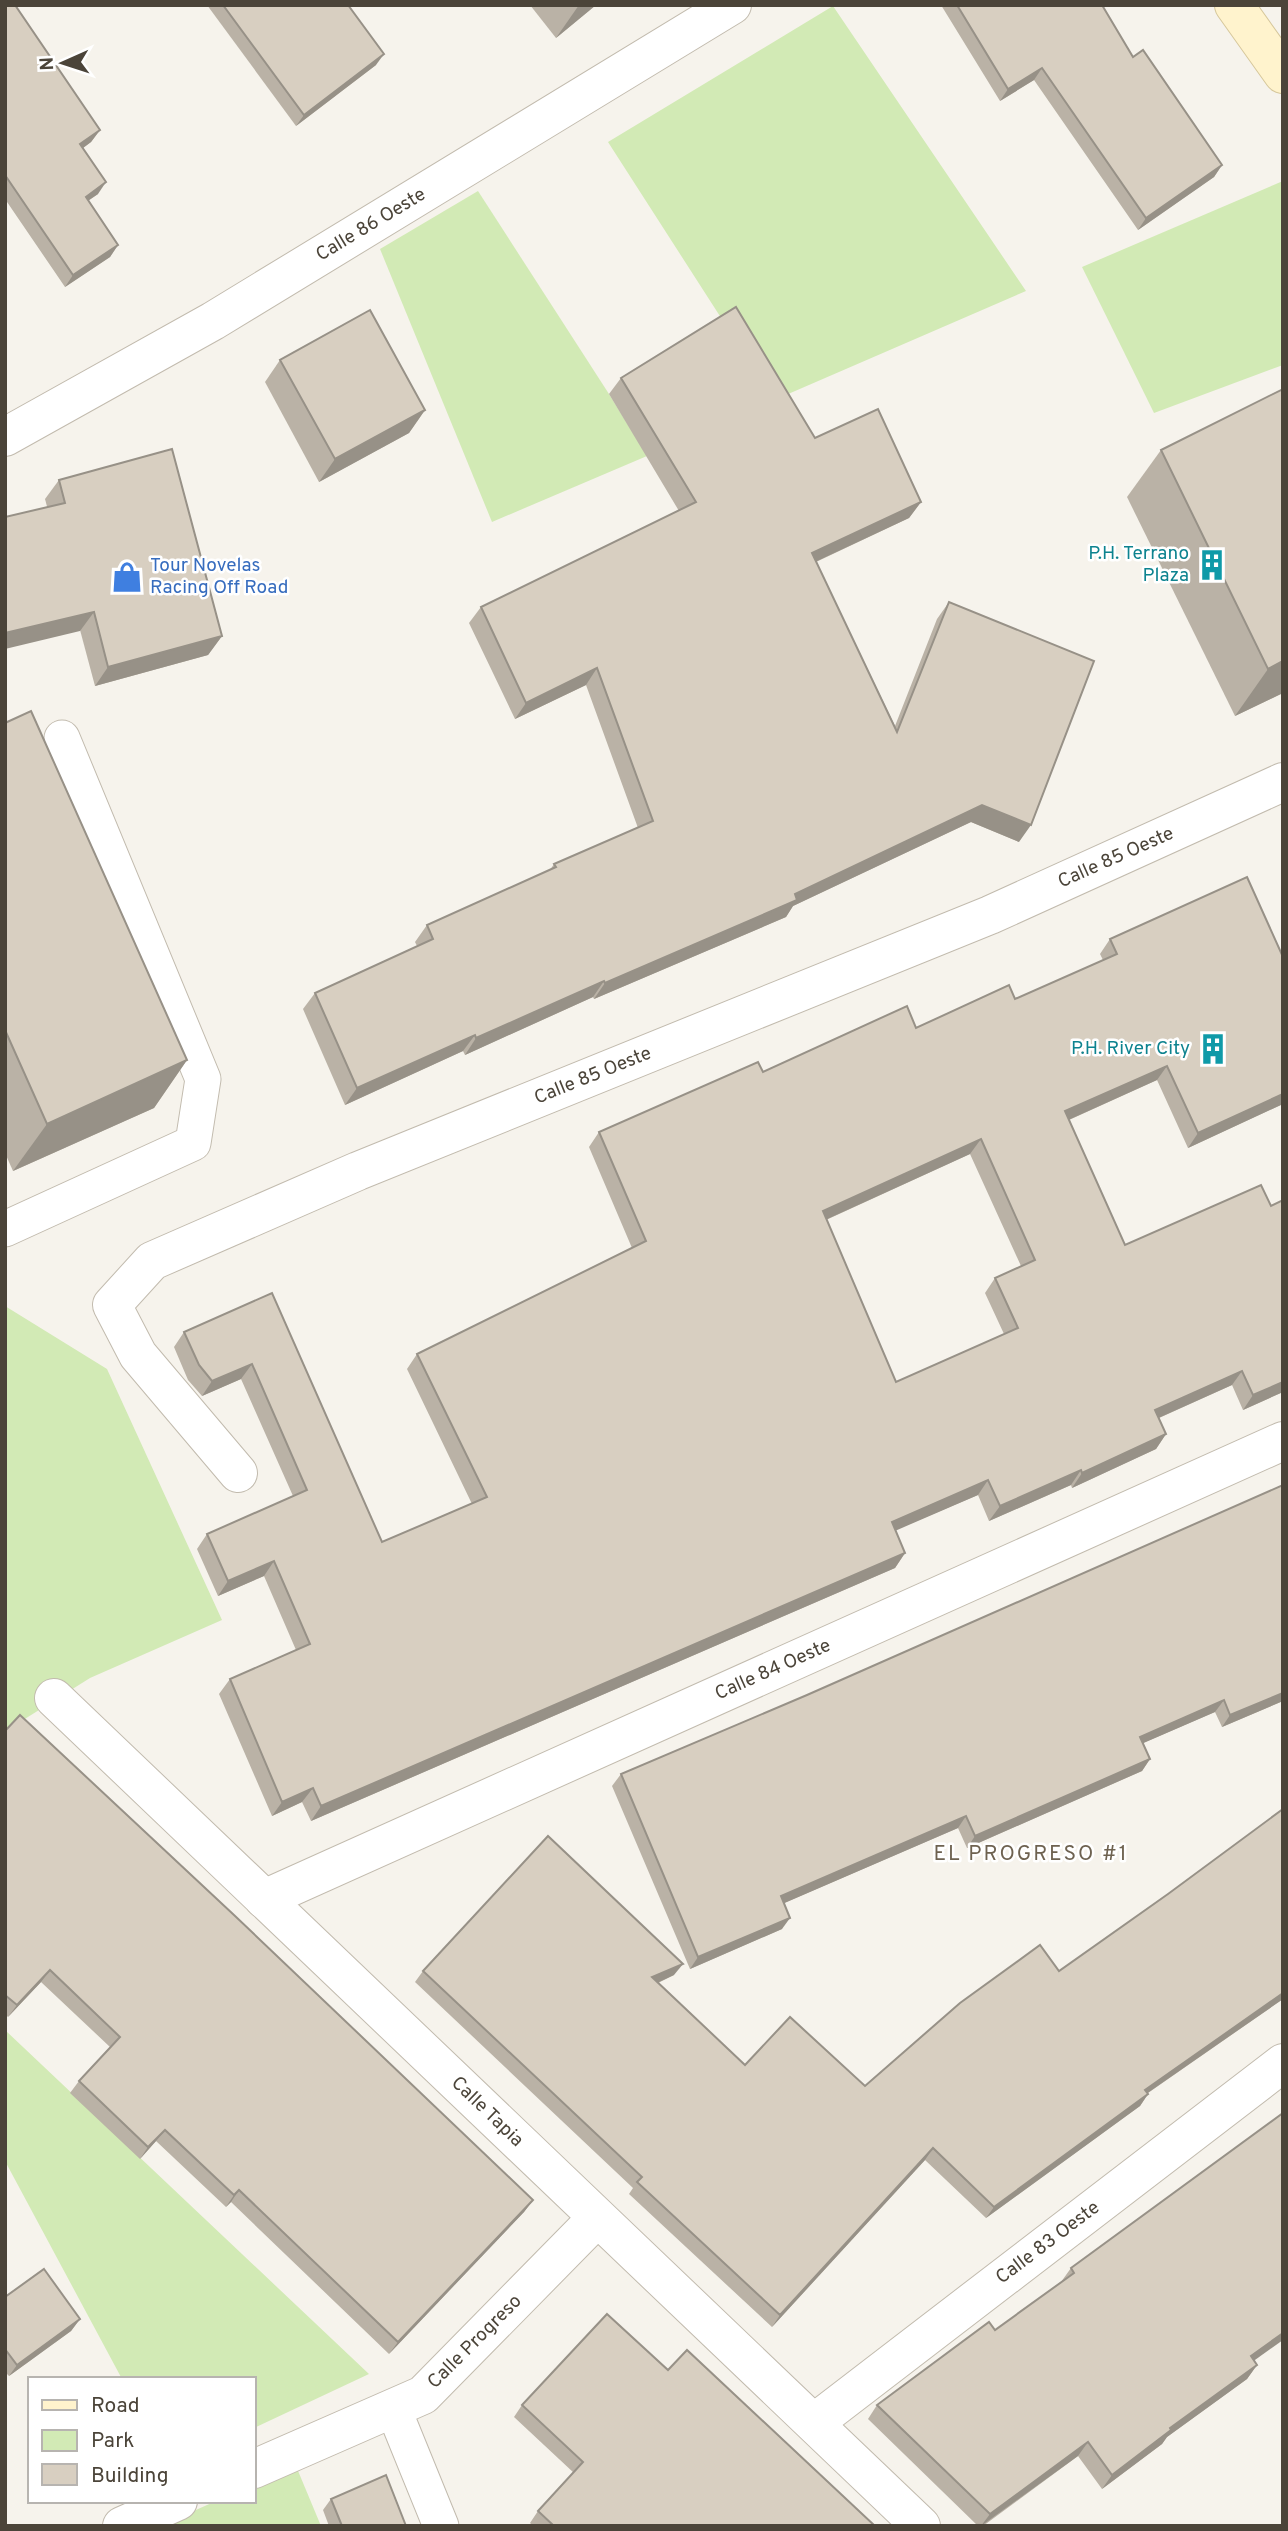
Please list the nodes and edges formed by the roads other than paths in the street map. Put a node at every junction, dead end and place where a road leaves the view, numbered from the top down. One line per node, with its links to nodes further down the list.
1 (732, 5): 4 (street, Calle 86 Oeste)
2 (1234, 5): 3 (main road)
3 (1283, 74)
4 (5, 437)
5 (62, 738): 7 (lane)
6 (1283, 782): 9 (street, Calle 85 Oeste)
7 (5, 1229)
8 (1283, 1441): 11 (street, Calle 84 Oeste)
9 (238, 1474)
10 (54, 1698): 11 (street, Calle Tapia)
11 (264, 1899): 13 (street, Calle Tapia)
12 (1283, 2063): 15 (street, Calle 83 Oeste)
13 (597, 2218): 14 (street, Calle Progreso); 15 (street, Calle Tapia)
14 (393, 2408): 16 (street, Calle Progreso); 19 (lane)
15 (814, 2423): 20 (street, Calle Tapia)
16 (256, 2468)
17 (174, 2503): 18 (street)
18 (122, 2526)
19 (441, 2526)
20 (921, 2526)

